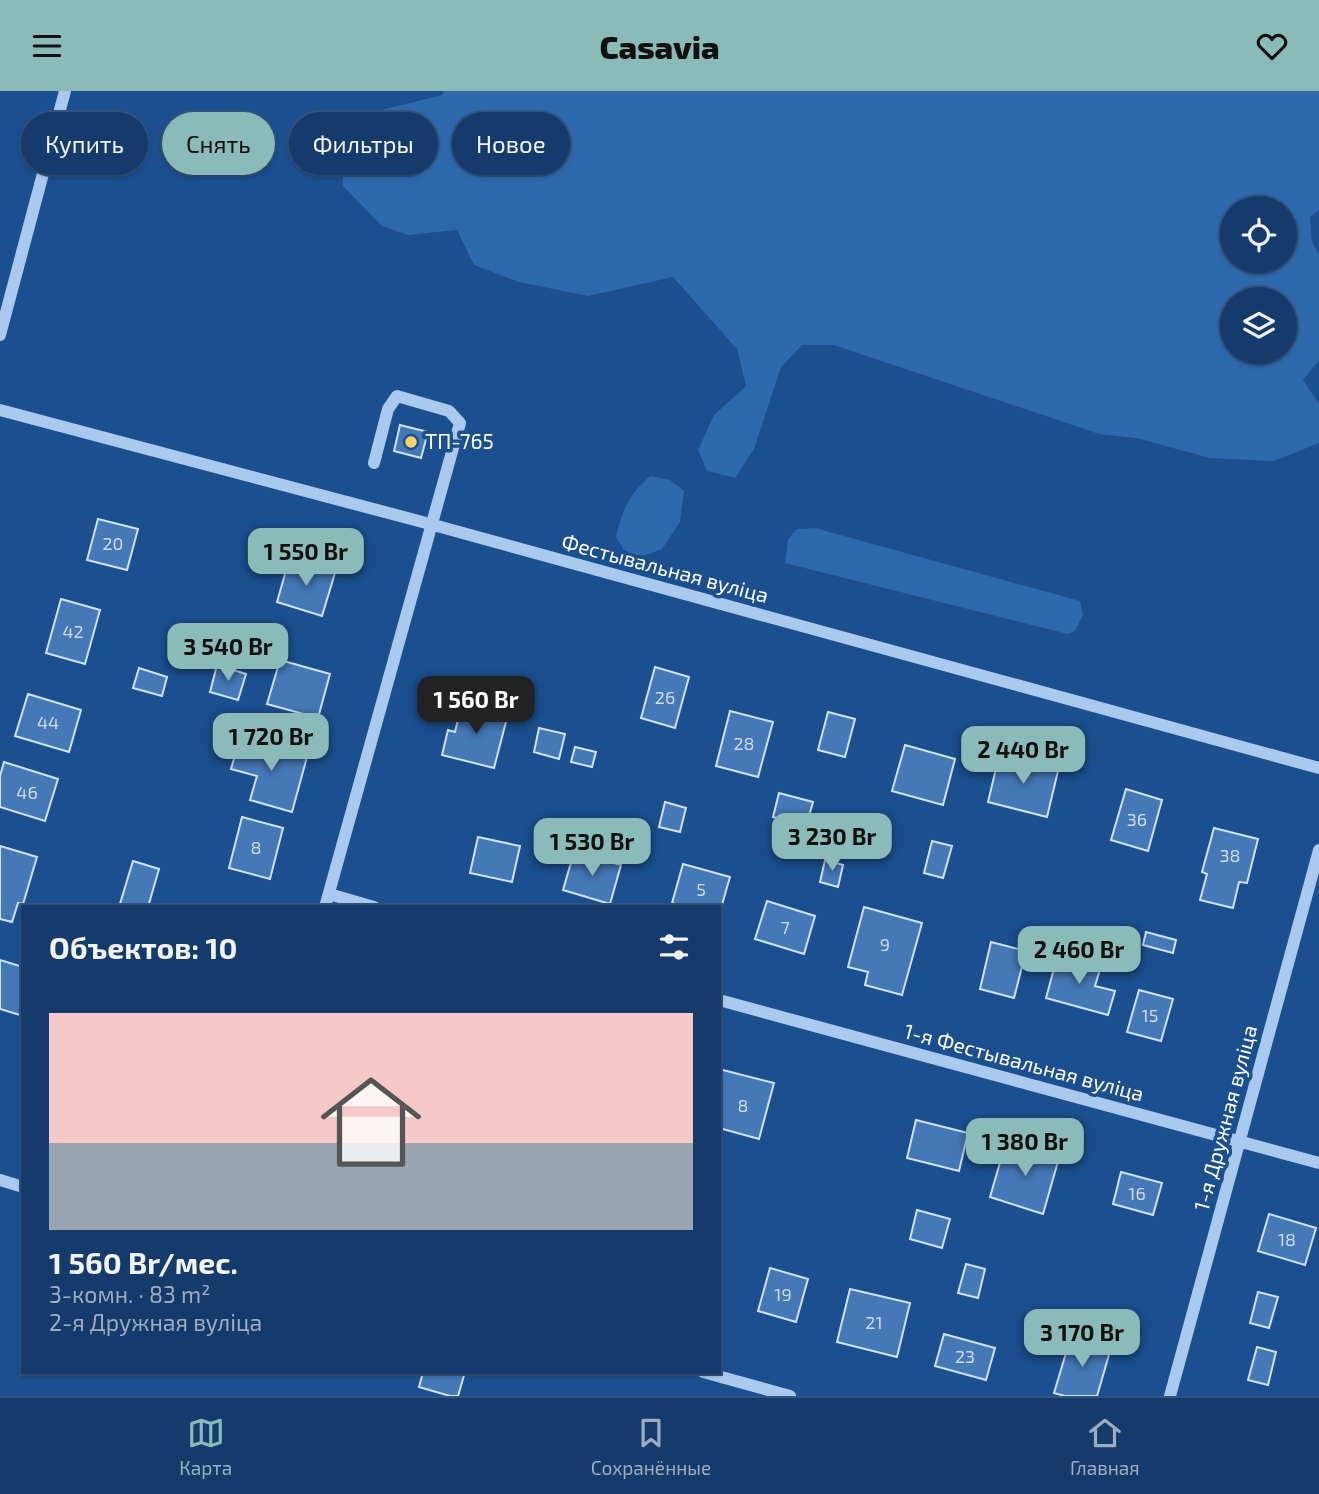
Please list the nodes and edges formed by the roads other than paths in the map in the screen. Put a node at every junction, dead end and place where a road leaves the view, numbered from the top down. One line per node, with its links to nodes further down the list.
1 (65, 91): 2 (street)
2 (0, 335)
3 (0, 410): 5 (street, Фестывальная вуліца)
4 (374, 463): 5 (street)
5 (430, 524): 6 (street, Фестывальная вуліца); 8 (street)
6 (1319, 768)
7 (1319, 850): 11 (street, 1-я Дружная вуліца)
8 (327, 900): 9 (street)
9 (361, 905)
10 (721, 1001): 11 (street, 1-я Фестывальная вуліца)
11 (1239, 1142): 12 (street, 1-я Фестывальная вуліца); 17 (street, 1-я Дружная вуліца)
12 (1319, 1163)
13 (0, 1180): 14 (street)
14 (21, 1186)
15 (710, 1374): 16 (street)
16 (790, 1396)
17 (1170, 1396)

